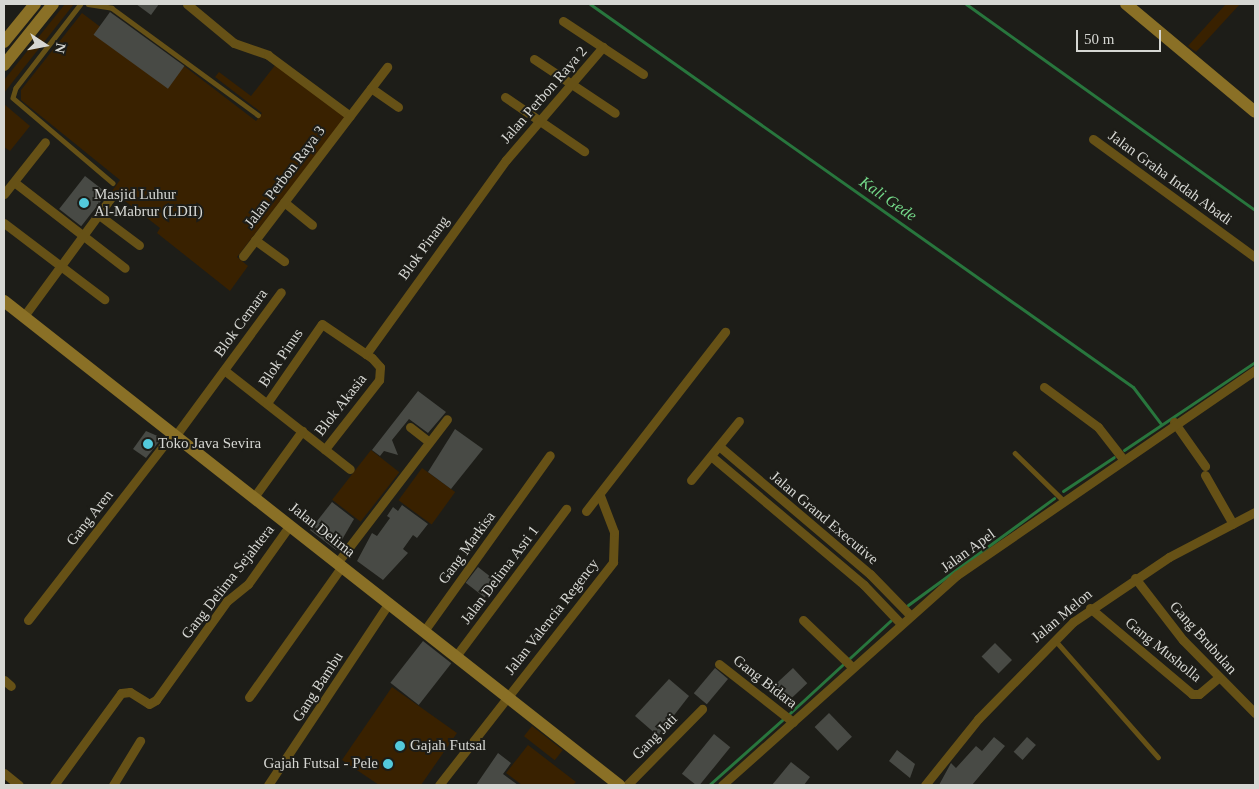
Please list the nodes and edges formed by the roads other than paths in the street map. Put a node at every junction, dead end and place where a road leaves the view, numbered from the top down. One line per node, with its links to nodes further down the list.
1 (35, 4): 8 (street)
2 (53, 4): 11 (street)
3 (81, 4): 28 (lane)
4 (88, 4): 20 (lane)
5 (187, 4): 21 (street)
6 (1126, 4): 18 (street)
7 (563, 20): 9 (street)
8 (4, 42)
9 (603, 47): 13 (street); 14 (street, Jalan Perbon Raya 2)
10 (534, 59): 14 (street)
11 (4, 65)
12 (388, 67): 15 (street, Jalan Perbon Raya 3)
13 (643, 74)
14 (570, 84): 19 (street); 22 (street, Jalan Perbon Raya 2)
15 (371, 88): 17 (street); 21 (street, Jalan Perbon Raya 3)
16 (504, 97): 22 (street)
17 (398, 107)
18 (1254, 109)
19 (615, 113)
20 (258, 115)
21 (350, 116): 31 (street, Jalan Perbon Raya 3)
22 (539, 121): 25 (street); 26 (street, Jalan Perbon Raya 2)
23 (1093, 139): 39 (street, Jalan Graha Indah Abadi)
24 (45, 142): 27 (street)
25 (584, 151)
26 (506, 160): 48 (street, Blok Pinang)
27 (14, 182): 29 (street); 35 (street)
28 (113, 183)
29 (4, 194)
30 (113, 195): 32 (street)
31 (284, 202): 34 (street); 36 (street, Jalan Perbon Raya 3)
32 (99, 215): 35 (street); 37 (street)
33 (4, 223): 41 (street)
34 (312, 225)
35 (83, 236): 41 (street); 42 (street)
36 (255, 240): 38 (street, Jalan Perbon Raya 3); 40 (street)
37 (139, 245)
38 (243, 256)
39 (1255, 257)
40 (284, 261)
41 (61, 266): 44 (street); 46 (street)
42 (125, 268)
43 (281, 292): 49 (street, Blok Cemara)
44 (104, 298)
45 (4, 301): 46 (street, Jalan Delima)
46 (24, 316): 58 (street, Jalan Delima)
47 (725, 332): 68 (street)
48 (366, 354): 52 (street, Blok Pinus); 61 (street, Blok Akasia)
49 (224, 370): 52 (street); 58 (street, Blok Cemara)
50 (1255, 370): 55 (street, Jalan Apel)
51 (1044, 387): 65 (street)
52 (267, 403): 57 (street)
53 (447, 419): 59 (street)
54 (739, 421): 60 (street)
55 (1174, 422): 65 (street, Jalan Apel); 77 (street)
56 (410, 427): 59 (street)
57 (302, 431): 61 (street, Blok Akasia); 69 (street, Blok Akasia)
58 (174, 434): 69 (street, Jalan Delima); 87 (street, Gang Aren)
59 (430, 442): 80 (street)
60 (718, 446): 64 (street); 74 (street, Jalan Grand Executive)
61 (325, 449): 66 (street, Blok Akasia)
62 (1015, 454): 70 (lane)
63 (550, 455): 90 (street, Gang Markisa)
64 (710, 456): 67 (street); 75 (street, Jalan Grand Executive)
65 (1122, 458): 70 (street, Jalan Apel)
66 (350, 469)
67 (691, 480)
68 (600, 495): 72 (street); 96 (street, Jalan Valencia Regency)
69 (254, 496): 78 (street, Jalan Delima)
70 (1063, 500): 86 (street, Jalan Apel)
71 (566, 509): 92 (street, Jalan Delima Asri 1)
72 (586, 512)
73 (1255, 512): 77 (street, Jalan Melon)
74 (798, 514): 75 (street); 76 (street, Jalan Grand Executive)
75 (790, 522): 79 (street, Jalan Grand Executive)
76 (809, 523): 79 (street); 82 (street, Jalan Grand Executive)
77 (1233, 524): 81 (street, Jalan Melon)
78 (290, 525): 80 (street, Jalan Delima); 105 (street, Gang Delima Sejahtera)
79 (802, 532): 84 (street, Jalan Grand Executive)
80 (340, 564): 83 (street, Jalan Delima); 97 (street)
81 (1135, 578): 85 (street, Jalan Melon); 95 (street, Gang Brubulan)
82 (894, 598): 84 (street); 86 (street, Jalan Grand Executive)
83 (389, 603): 90 (street, Jalan Delima); 107 (street, Gang Bambu)
84 (885, 606): 89 (street, Jalan Grand Executive)
85 (1090, 608): 91 (street, Jalan Melon); 95 (street, Gang Musholla)
86 (909, 614): 89 (street, Jalan Apel)
87 (28, 620)
88 (803, 620): 93 (street)
89 (900, 623): 93 (street, Jalan Apel)
90 (424, 631): 92 (street, Jalan Delima)
91 (1054, 639): 102 (lane); 112 (street, Jalan Melon)
92 (456, 656): 96 (street, Jalan Delima)
93 (849, 662): 100 (street, Jalan Apel)
94 (720, 664): 100 (street, Gang Bidara)
95 (1219, 677): 99 (street, Gang Brubulan)
96 (506, 696): 108 (street, Jalan Valencia Regency); 109 (street, Jalan Delima)
97 (249, 697)
98 (702, 709): 110 (street, Gang Jati)
99 (1255, 713)
100 (793, 722): 111 (street, Jalan Apel)
101 (140, 741): 106 (street)
102 (1158, 757)
103 (4, 773): 104 (street)
104 (19, 785)
105 (54, 785)
106 (113, 785)
107 (268, 785)
108 (439, 785)
109 (619, 785)
110 (627, 785)
111 (722, 785)
112 (925, 785)

